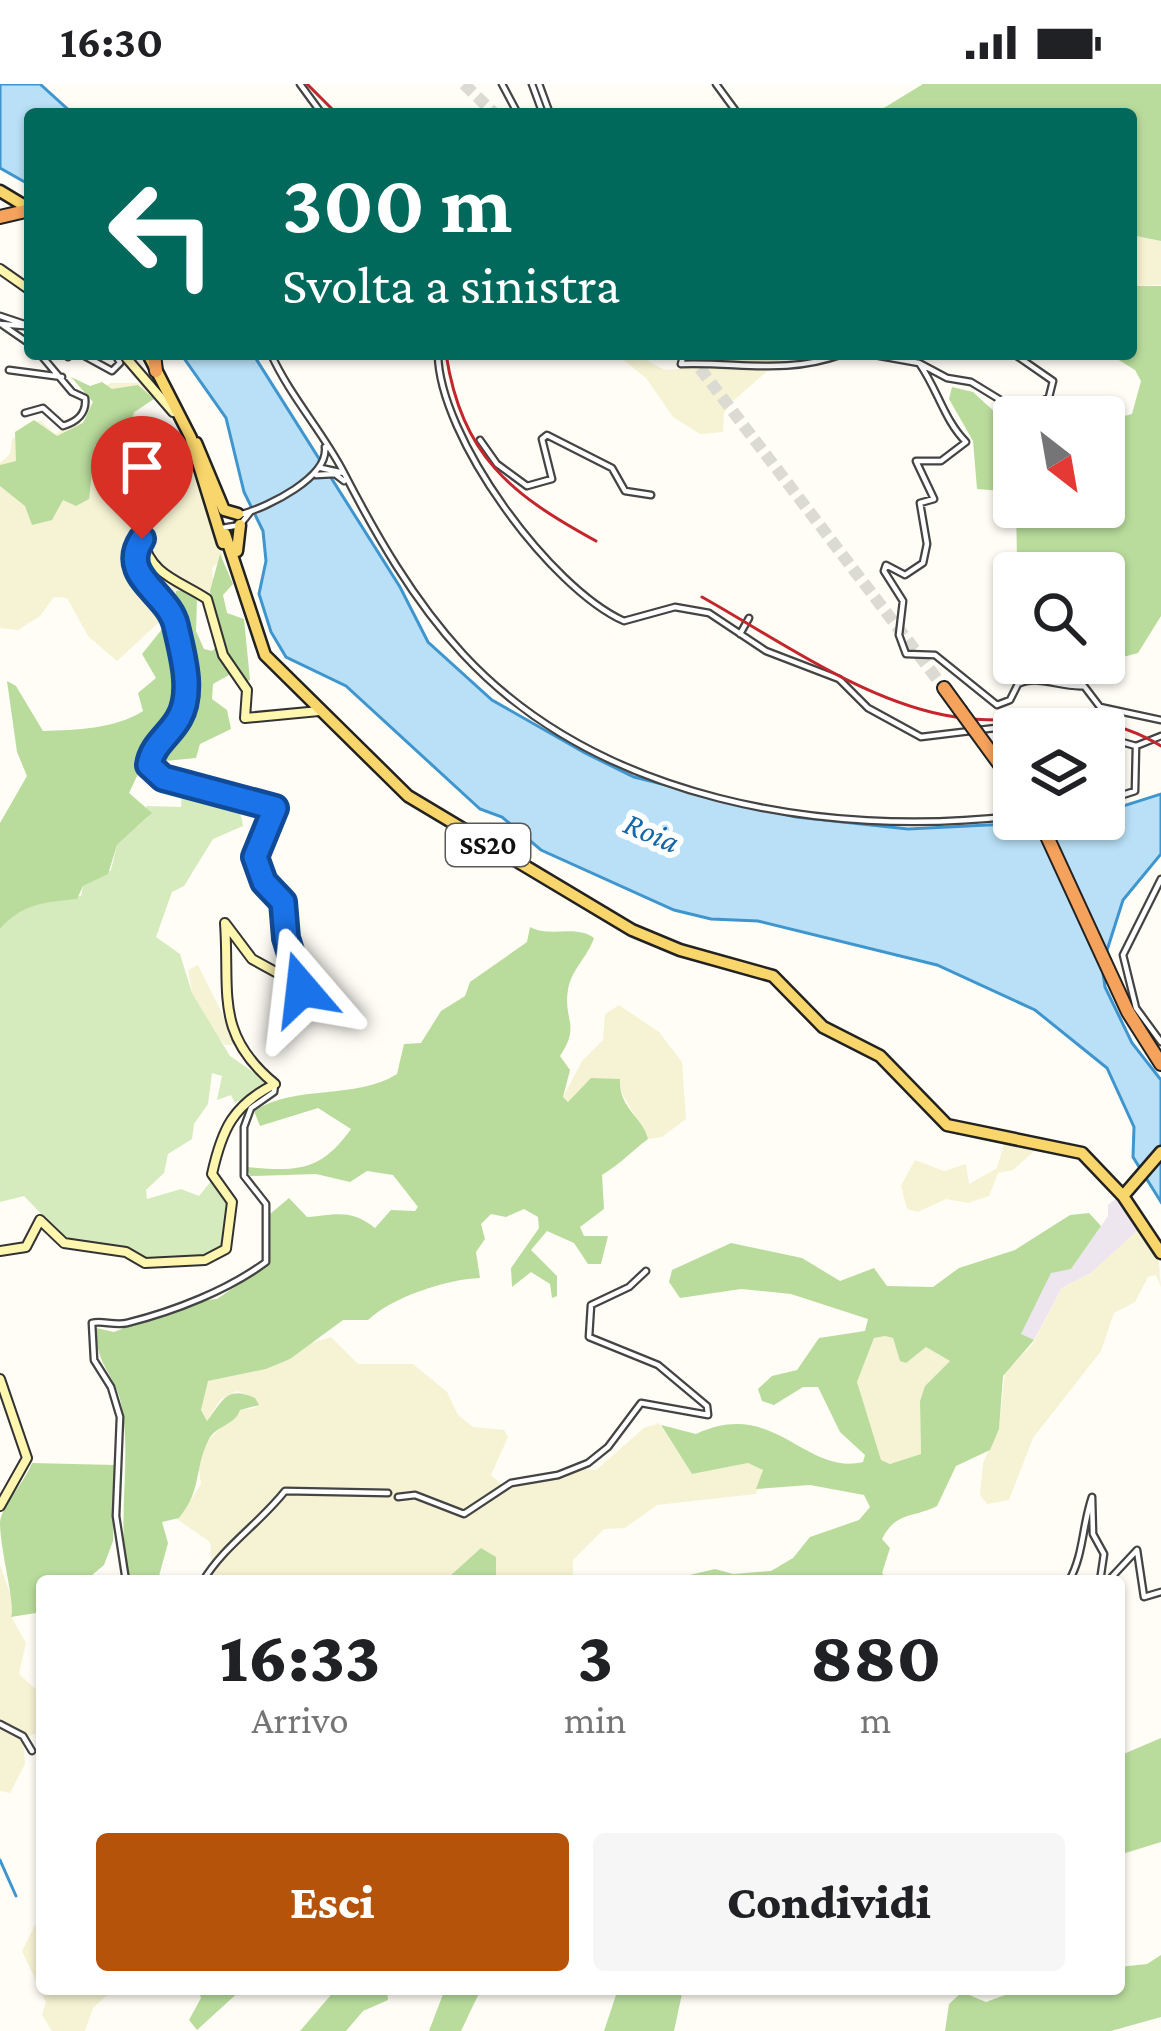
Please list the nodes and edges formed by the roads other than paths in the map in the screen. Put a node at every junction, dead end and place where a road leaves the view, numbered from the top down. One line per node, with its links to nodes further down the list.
1 (0, 321): 2 (street)
2 (24, 339)
3 (46, 360): 17 (street)
4 (93, 360): 5 (street)
5 (120, 360)
6 (125, 360): 19 (main road)
7 (151, 360): 16 (highway)
8 (275, 360): 21 (street)
9 (439, 360): 26 (street)
10 (682, 360): 11 (street)
11 (823, 360)
12 (902, 360): 14 (street)
13 (1023, 360): 14 (street)
14 (919, 363): 34 (street)
15 (9, 370): 17 (street)
16 (156, 371): 19 (main road)
17 (62, 377): 18 (street)
18 (25, 413)
19 (187, 431): 28 (main road)
20 (480, 440): 23 (street)
21 (323, 441): 22 (street); 24 (street)
22 (335, 459): 25 (street); 25 (street)
23 (497, 464): 26 (street); 27 (street)
24 (323, 470): 25 (street); 28 (street)
25 (337, 471): 41 (street)
26 (485, 474): 30 (street)
27 (652, 495)
28 (232, 522): 31 (main road); 31 (main road)
29 (749, 618): 30 (street)
30 (740, 634): 35 (street)
31 (261, 647): 33 (main road, SS20)
32 (944, 688): 39 (highway, bridge)
33 (321, 711): 47 (main road); 49 (main road, SS20)
34 (1161, 720)
35 (993, 728)
36 (1161, 736): 38 (street)
37 (1125, 743): 38 (street)
38 (1136, 746): 40 (street)
39 (993, 755)
40 (1125, 794)
41 (993, 817)
42 (1049, 840): 44 (highway)
43 (1161, 879): 45 (street)
44 (1133, 1021): 45 (highway); 46 (highway)
45 (1161, 1046)
46 (1161, 1064)
47 (275, 1085): 50 (main road); 57 (street)
48 (1161, 1152): 49 (main road)
49 (1121, 1193): 51 (main road, SS20)
50 (0, 1251)
51 (1161, 1252)
52 (646, 1271): 55 (street)
53 (0, 1379): 56 (main road)
54 (388, 1493): 58 (street)
55 (398, 1497)
56 (0, 1506)
57 (125, 1575)
58 (207, 1575)
59 (1073, 1575): 60 (street)
60 (1104, 1575)
61 (1110, 1575): 62 (street)
62 (1161, 1592)
63 (0, 1724): 64 (street)
64 (32, 1751)

